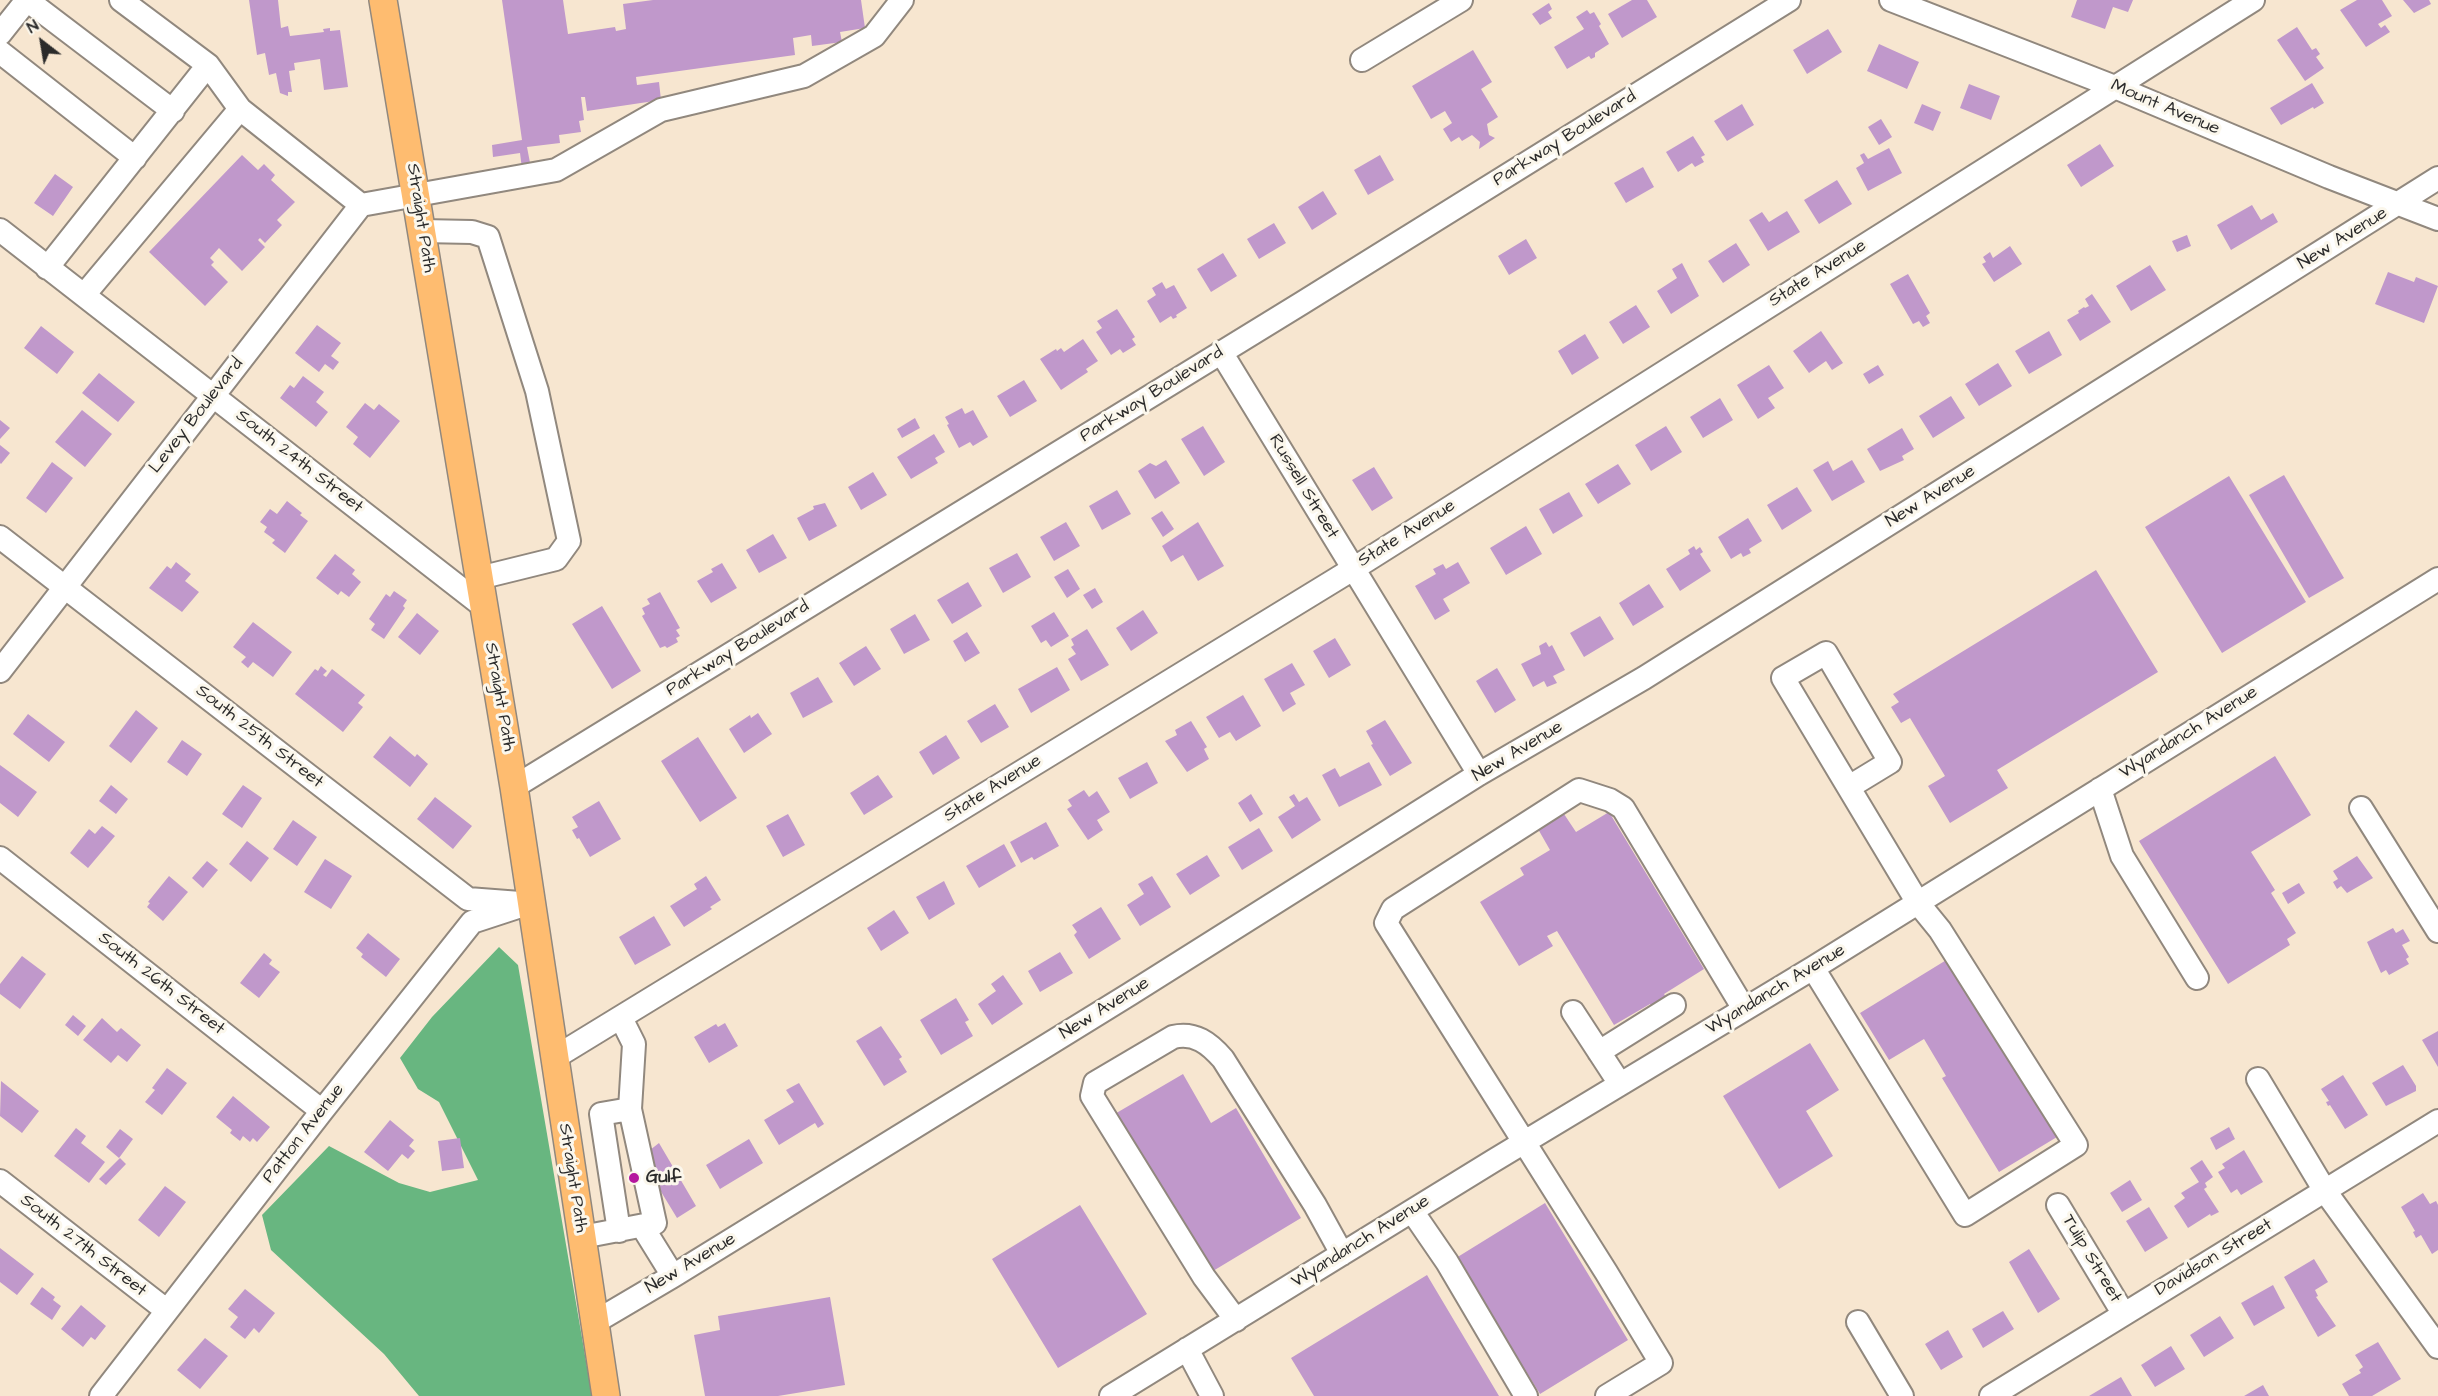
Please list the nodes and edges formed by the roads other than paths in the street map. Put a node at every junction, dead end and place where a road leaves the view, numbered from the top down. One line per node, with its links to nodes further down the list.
1 (27, 0): 9 (street); 15 (street)
2 (121, 0): 12 (street)
3 (383, 0): 18 (main road, Straight Path)
4 (902, 0): 18 (street)
5 (1461, 0): 11 (street)
6 (1789, 0): 26 (street, Parkway Boulevard)
7 (1891, 0): 13 (street, Mount Avenue)
8 (2253, 0): 13 (street, State Avenue)
9 (0, 34)
10 (0, 52): 16 (street)
11 (1362, 60)
12 (208, 65): 14 (street); 15 (street)
13 (2115, 87): 19 (street, Mount Avenue); 29 (street, State Avenue)
14 (240, 110): 20 (street); 25 (street)
15 (173, 111): 16 (street)
16 (135, 158): 24 (street)
17 (2438, 178): 19 (street, New Avenue)
18 (416, 194): 20 (street); 23 (main road, Straight Path)
19 (2400, 204): 21 (street, Mount Avenue); 35 (street, New Avenue)
20 (361, 205): 27 (street, Levey Boulevard)
21 (2438, 219)
22 (0, 230): 24 (street, South 24th Street)
23 (422, 231): 30 (main road, Straight Path); 30 (street)
24 (48, 268): 25 (street, South 24th Street)
25 (84, 295): 27 (street, South 24th Street)
26 (1221, 352): 29 (street, Russell Street); 36 (street, Parkway Boulevard)
27 (213, 395): 31 (street, Levey Boulevard); 33 (street, South 24th Street)
28 (0, 537): 31 (street, South 25th Street)
29 (1353, 569): 35 (street, Russell Street); 49 (street, State Avenue)
30 (479, 579): 33 (main road, Straight Path)
31 (66, 587): 34 (street, Levey Boulevard); 41 (street, South 25th Street)
32 (2434, 589): 38 (street, Wyandanch Avenue)
33 (483, 606): 36 (main road, Straight Path)
34 (0, 671)
35 (1479, 774): 70 (street, New Avenue)
36 (514, 787): 41 (main road, Straight Path)
37 (1849, 787): 37 (street); 42 (street)
38 (2100, 789): 42 (street, Wyandanch Avenue); 45 (street)
39 (2361, 808): 43 (street)
40 (0, 858): 55 (street, South 26th Street)
41 (530, 903): 51 (main road, Straight Path); 55 (street, Patton Avenue)
42 (1918, 903): 44 (street, Wyandanch Avenue); 44 (street)
43 (2438, 931)
44 (1813, 968): 47 (street, Wyandanch Avenue)
45 (2198, 978)
46 (1674, 1005): 50 (street)
47 (1744, 1009): 53 (street, Wyandanch Avenue); 59 (street)
48 (1573, 1012): 50 (street)
49 (621, 1018): 51 (street, State Avenue); 54 (street)
50 (1599, 1052): 53 (street)
51 (554, 1058): 57 (main road, Straight Path)
52 (2258, 1079): 63 (street)
53 (1620, 1084): 59 (street, Wyandanch Avenue)
54 (630, 1109): 56 (street); 60 (street)
55 (322, 1111): 71 (street, Patton Avenue)
56 (601, 1114): 57 (street); 61 (street)
57 (563, 1120): 68 (main road, Straight Path)
58 (2438, 1120): 63 (street, Davidson Street)
59 (1524, 1142): 65 (street, Wyandanch Avenue); 83 (street)
60 (644, 1172): 61 (street); 66 (street)
61 (612, 1178): 67 (street)
62 (0, 1181): 71 (street, South 27th Street)
63 (2325, 1191): 72 (street, Davidson Street); 76 (street)
64 (2058, 1205): 72 (street, Tulip Street)
65 (1412, 1210): 69 (street, Wyandanch Avenue); 82 (street)
66 (642, 1226): 67 (street); 70 (street)
67 (619, 1231): 68 (street)
68 (582, 1237): 74 (main road, Straight Path)
69 (1342, 1254): 73 (street, Wyandanch Avenue); 73 (street)
70 (673, 1276): 74 (street, New Avenue)
71 (166, 1310): 78 (street, Patton Avenue)
72 (2123, 1313): 85 (street, Davidson Street)
73 (1236, 1320): 77 (street, Wyandanch Avenue)
74 (595, 1322): 79 (main road, Straight Path)
75 (1858, 1322): 84 (street)
76 (2438, 1347)
77 (1186, 1350): 80 (street, Wyandanch Avenue); 81 (street)
78 (101, 1396)
79 (606, 1396)
80 (1111, 1396)
81 (1212, 1396)
82 (1526, 1396)
83 (1607, 1396)
84 (1902, 1396)
85 (1991, 1396)

